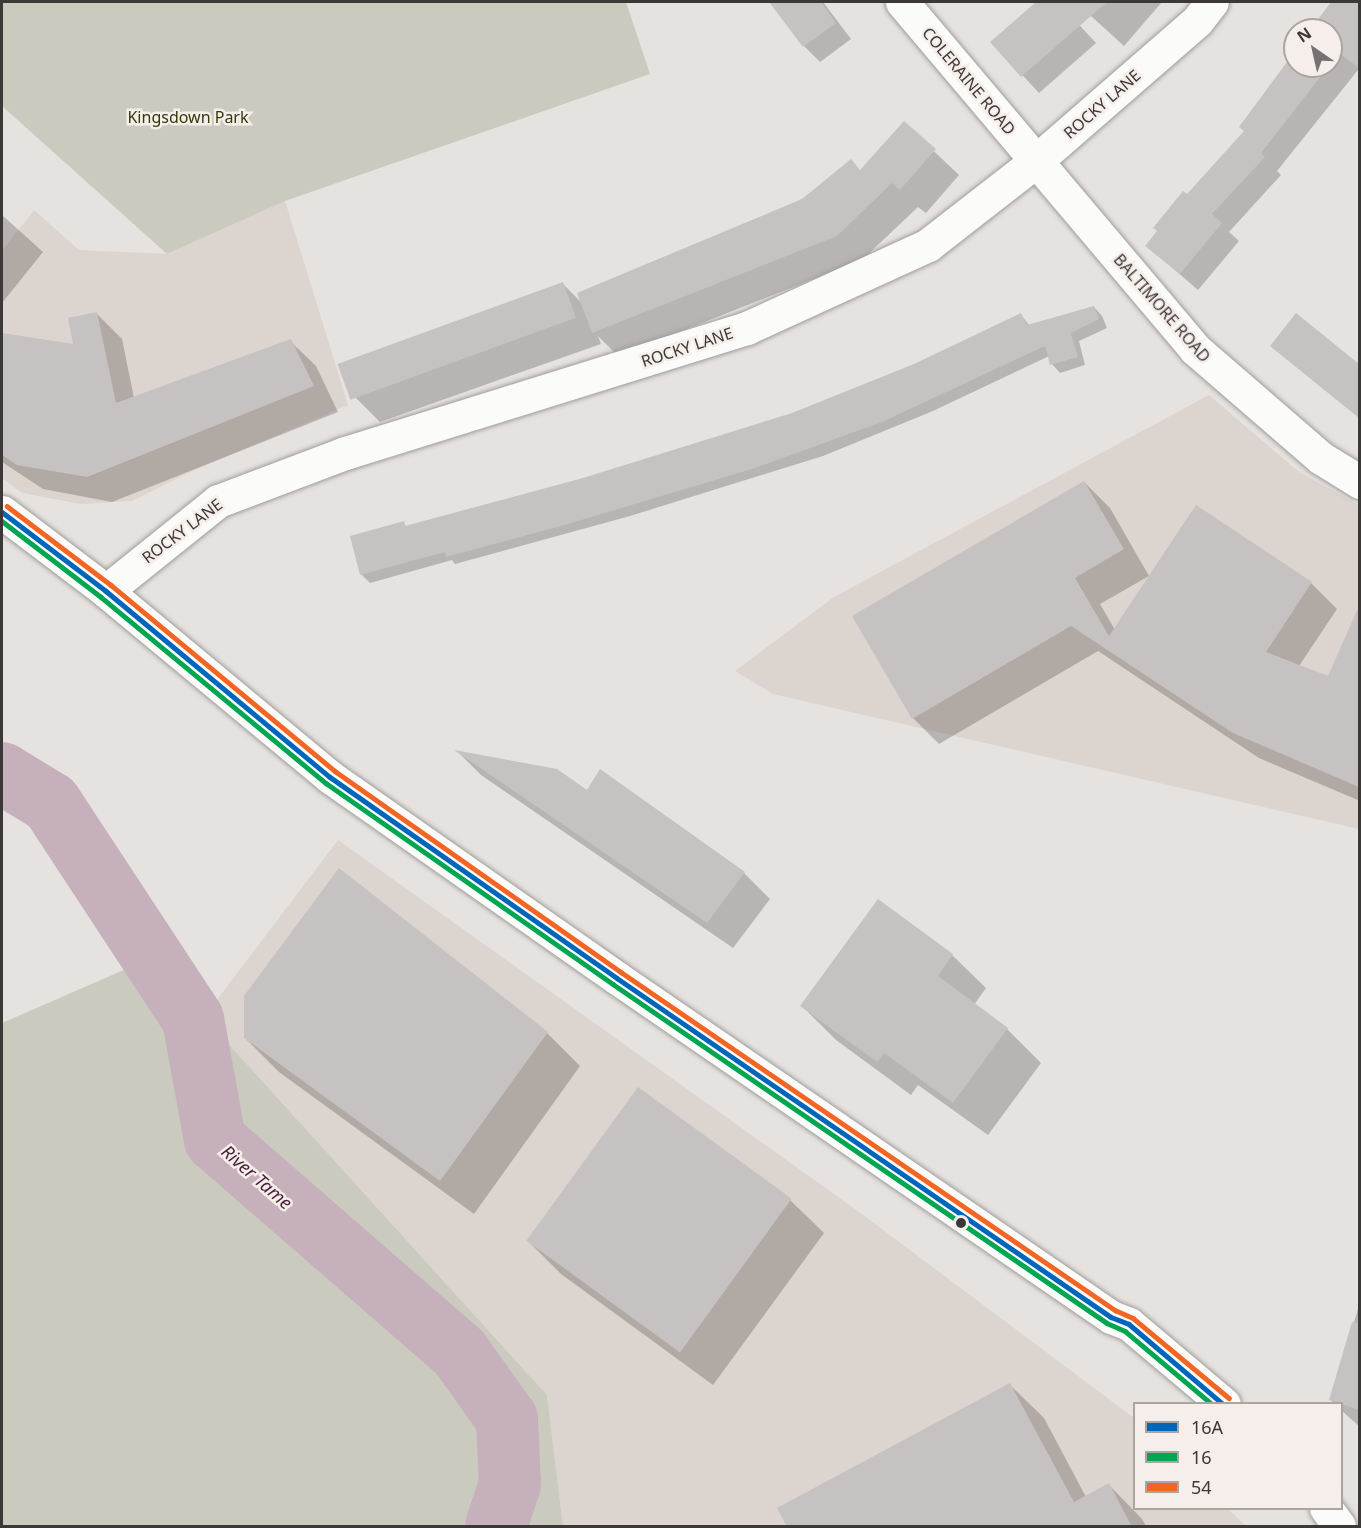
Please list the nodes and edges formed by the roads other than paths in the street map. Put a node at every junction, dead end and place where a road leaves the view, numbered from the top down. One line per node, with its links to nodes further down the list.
1 (902, 2): 3 (street, COLERAINE ROAD)
2 (1212, 2): 3 (street, ROCKY LANE)
3 (1036, 161): 4 (street, BALTIMORE ROAD); 6 (street, ROCKY LANE)
4 (1359, 482)
5 (2, 512): 6 (street)
6 (106, 591): 7 (street)
7 (1222, 1402)
8 (1327, 1510): 9 (street)
9 (1339, 1527)

